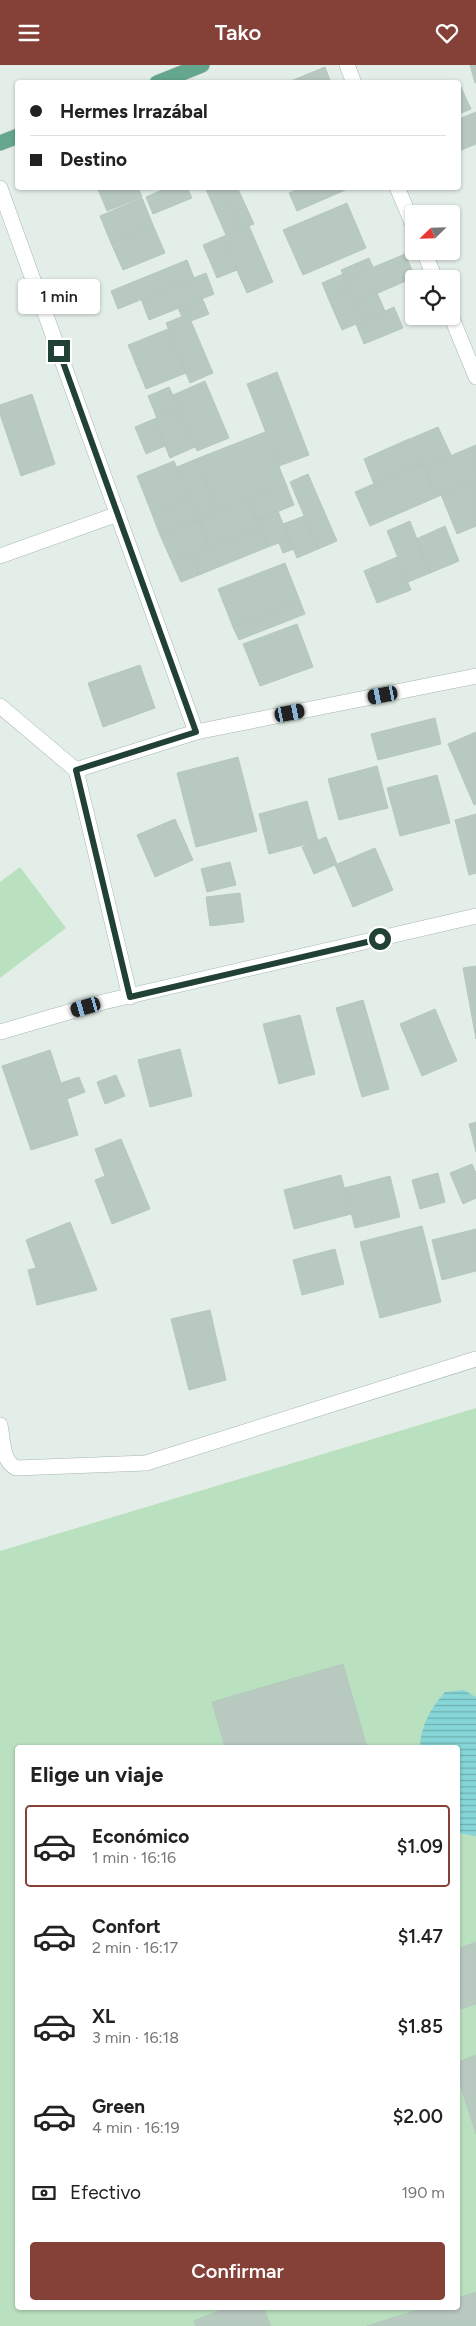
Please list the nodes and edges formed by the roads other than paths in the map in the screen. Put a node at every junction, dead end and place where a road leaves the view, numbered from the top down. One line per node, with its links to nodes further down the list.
1 (202, 65): 3 (main road)
2 (346, 65): 4 (street)
3 (164, 80)
4 (353, 80)
5 (15, 137): 6 (main road)
6 (0, 143)
7 (0, 188): 12 (street)
8 (398, 190): 9 (street)
9 (405, 206)
10 (455, 325): 11 (street)
11 (476, 377)
12 (118, 514): 13 (street); 16 (street)
13 (0, 556)
14 (476, 676): 16 (street)
15 (0, 706): 17 (street)
16 (196, 732): 17 (street)
17 (76, 770): 19 (street)
18 (476, 917): 19 (street)
19 (130, 997): 20 (street)
20 (0, 1032)
21 (476, 1359): 22 (street)
22 (0, 1425)

